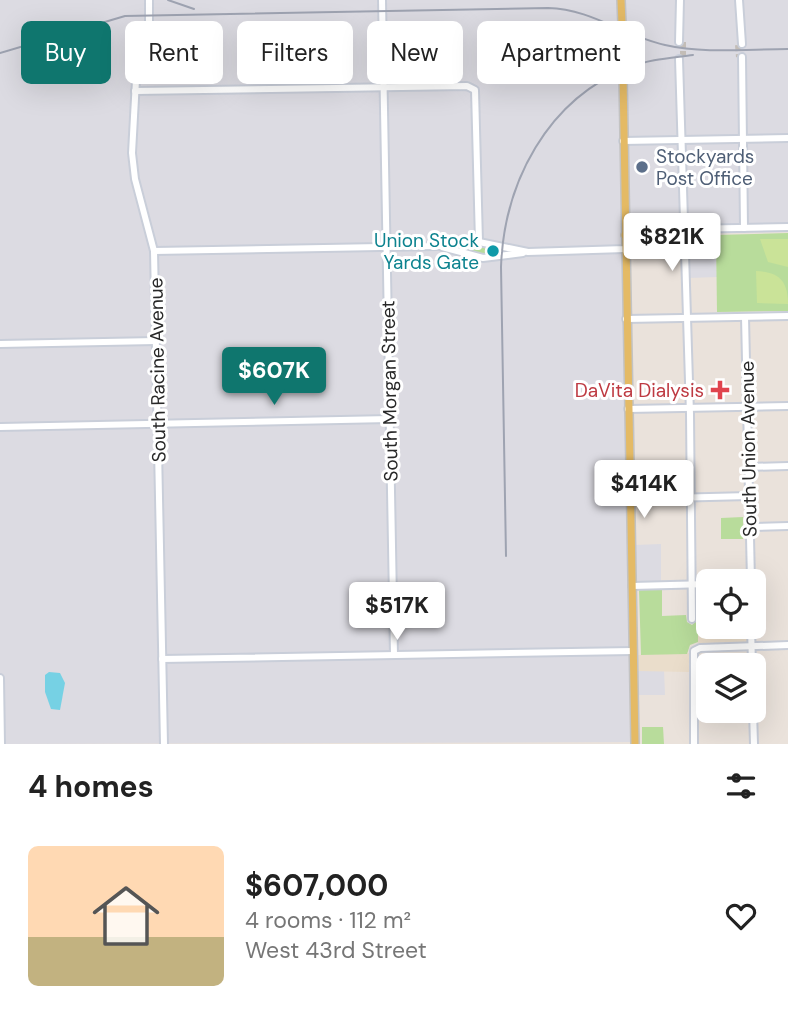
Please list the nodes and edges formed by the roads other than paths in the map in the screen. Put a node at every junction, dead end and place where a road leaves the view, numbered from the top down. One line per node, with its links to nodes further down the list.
1 (149, 0): 13 (street, South Racine Avenue)
2 (382, 0): 12 (street, South Morgan Street)
3 (620, 0): 6 (main road)
4 (680, 0): 7 (street)
5 (739, 0): 8 (street)
6 (620, 21)
7 (680, 40)
8 (740, 45)
9 (740, 57): 15 (street)
10 (681, 59): 16 (street)
11 (621, 84): 17 (main road)
12 (384, 88): 13 (street); 23 (street); 25 (street, South Morgan Street)
13 (135, 91): 27 (street, South Racine Avenue)
14 (788, 138): 15 (street)
15 (742, 139): 16 (street); 19 (street)
16 (683, 140): 17 (street); 20 (street)
17 (623, 141): 21 (main road)
18 (788, 227): 19 (street)
19 (744, 228): 20 (street)
20 (685, 229): 22 (street); 31 (street)
21 (625, 235): 22 (main road); 26 (main road)
22 (656, 237): 26 (street)
23 (479, 242): 24 (street); 28 (street)
24 (436, 246): 25 (street); 28 (street)
25 (386, 247): 27 (street); 39 (street, South Morgan Street)
26 (625, 249): 28 (street); 32 (main road)
27 (154, 251): 33 (street, South Racine Avenue)
28 (528, 252)
29 (788, 316): 30 (street)
30 (745, 317): 31 (street); 36 (street, South Union Avenue)
31 (686, 318): 32 (street); 37 (street)
32 (626, 319): 38 (main road)
33 (156, 341): 34 (street); 40 (street, South Racine Avenue)
34 (0, 344)
35 (788, 406): 36 (street)
36 (747, 407): 37 (street); 43 (street, South Union Avenue)
37 (688, 408): 38 (street); 45 (street)
38 (628, 410): 46 (main road)
39 (390, 419): 40 (street); 59 (street, South Morgan Street)
40 (158, 423): 41 (street); 60 (street, South Racine Avenue)
41 (0, 426)
42 (788, 466): 43 (street)
43 (748, 467): 44 (street, South Union Avenue)
44 (749, 496): 45 (street); 48 (street, South Union Avenue)
45 (690, 498): 46 (street); 50 (street)
46 (630, 499): 52 (main road)
47 (788, 526): 48 (street)
48 (750, 527): 49 (street, South Union Avenue)
49 (751, 569)
50 (691, 584): 51 (street); 52 (street); 53 (street)
51 (696, 584)
52 (632, 586): 57 (main road)
53 (692, 619)
54 (752, 639): 56 (street)
55 (788, 645): 56 (street)
56 (752, 646): 58 (street); 66 (street)
57 (633, 651): 59 (street); 65 (main road)
58 (752, 653)
59 (394, 655): 60 (street)
60 (162, 659): 64 (street, South Racine Avenue)
61 (0, 678): 63 (street)
62 (753, 723): 67 (street)
63 (1, 744)
64 (164, 744)
65 (635, 744)
66 (694, 744)
67 (754, 744)

